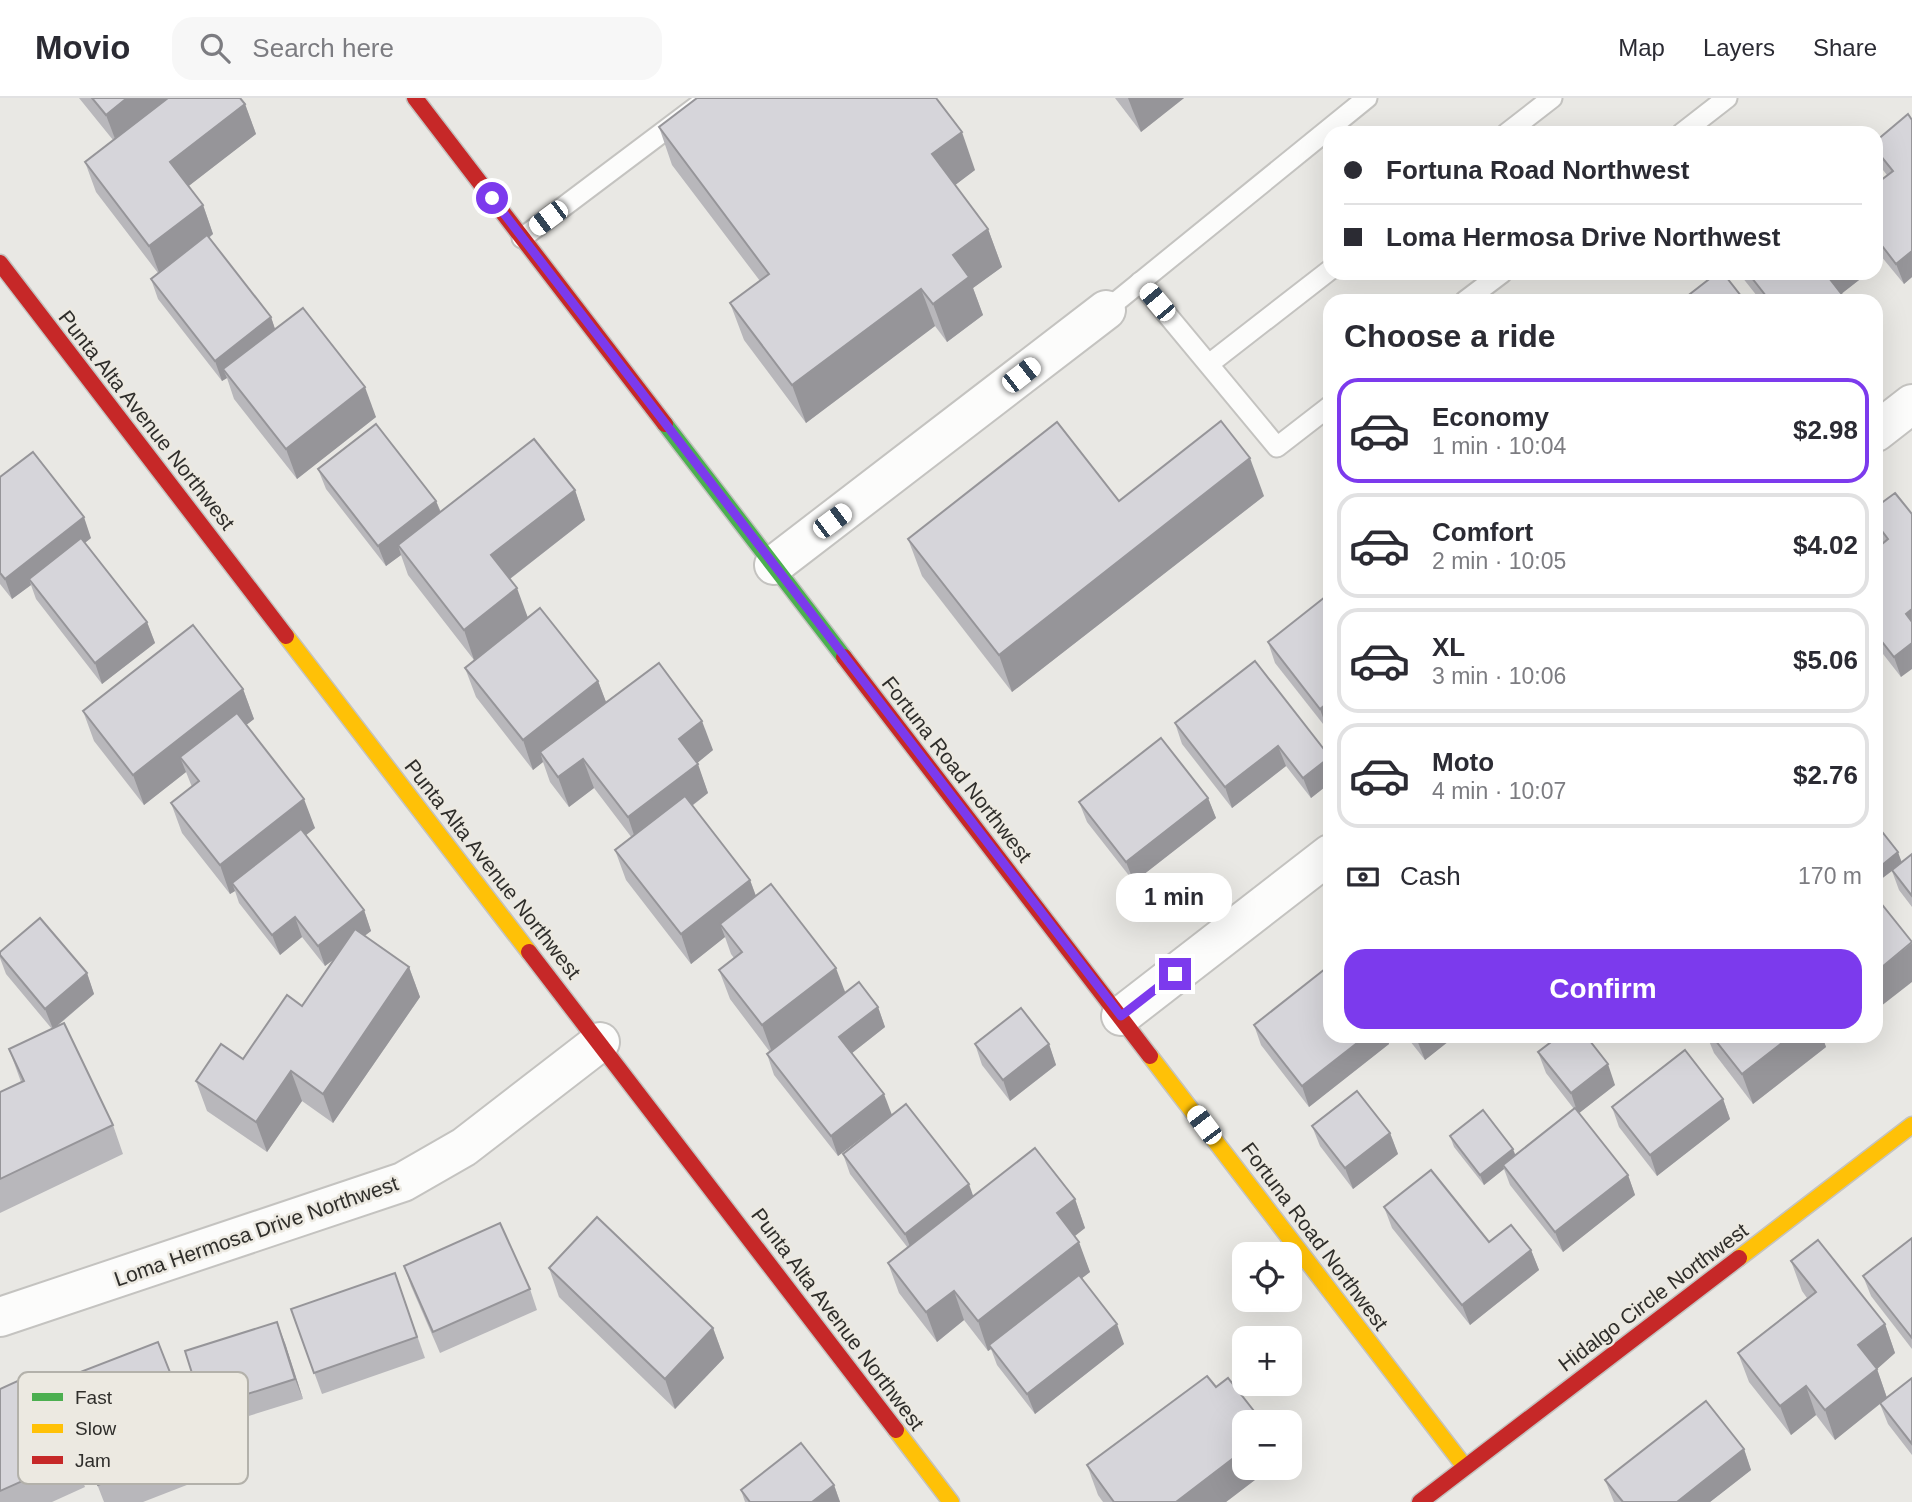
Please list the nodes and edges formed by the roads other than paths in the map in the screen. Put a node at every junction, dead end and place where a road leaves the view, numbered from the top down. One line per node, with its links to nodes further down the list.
1 (415, 98): 10 (street, Fortuna Road Northwest)
2 (708, 98): 10 (lane)
3 (1367, 98): 6 (lane)
4 (1552, 98): 7 (lane)
5 (1727, 98): 8 (lane)
6 (1332, 126)
7 (1516, 126)
8 (1691, 126)
9 (1323, 134): 14 (lane)
10 (523, 238): 21 (street, Fortuna Road Northwest)
11 (0, 263): 24 (street, Punta Alta Avenue Northwest)
12 (1323, 275): 17 (lane)
13 (1493, 280): 15 (lane)
14 (1140, 282): 16 (lane); 17 (lane)
15 (1474, 294)
16 (1105, 310): 21 (street)
17 (1209, 364): 19 (lane)
18 (1912, 404): 20 (street)
19 (1323, 411)
20 (1883, 427)
21 (774, 565): 23 (street, Fortuna Road Northwest)
22 (1323, 859): 23 (street)
23 (1121, 1016): 27 (street, Fortuna Road Northwest)
24 (600, 1042): 26 (street, Loma Hermosa Drive Northwest); 28 (street, Punta Alta Avenue Northwest)
25 (1912, 1125): 27 (street, Hidalgo Circle Northwest)
26 (0, 1317)
27 (1465, 1466): 29 (street, Hidalgo Circle Northwest)
28 (951, 1502)
29 (1420, 1502)

